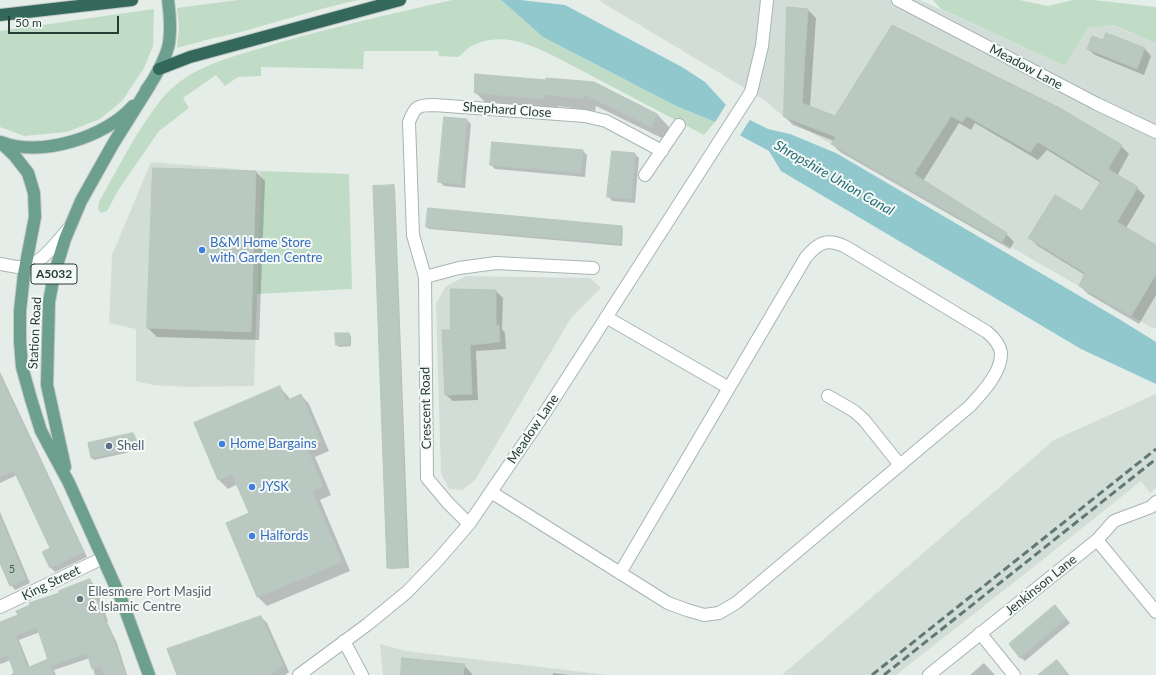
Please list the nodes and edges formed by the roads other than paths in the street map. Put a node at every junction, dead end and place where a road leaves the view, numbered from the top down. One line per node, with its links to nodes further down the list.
1 (131, 0): 6 (highway)
2 (168, 0): 7 (main road, A5032)
3 (400, 0): 7 (highway)
4 (767, 0): 20 (street, Meadow Lane)
5 (898, 0): 10 (street, Meadow Lane)
6 (0, 15)
7 (159, 69): 8 (main road, A5032)
8 (150, 85): 11 (main road, A5032); 15 (main road, Station Road / A5032)
9 (679, 125): 12 (street)
10 (1156, 132)
11 (0, 142): 17 (main road, Station Road / A5032)
12 (662, 151): 13 (street); 14 (street, Shephard Close)
13 (645, 175)
14 (411, 178): 19 (street, Crescent Road)
15 (70, 226): 17 (street); 24 (main road, Station Road / A5032)
16 (0, 264): 17 (street)
17 (26, 267): 24 (main road, Station Road / A5032)
18 (593, 268): 19 (street)
19 (425, 277): 27 (street, Crescent Road)
20 (606, 317): 21 (street); 25 (street, Meadow Lane)
21 (729, 388): 23 (street); 30 (street)
22 (828, 396): 23 (street)
23 (900, 465): 30 (street)
24 (69, 483): 29 (main road, Station Road / A5032)
25 (491, 492): 27 (street, Meadow Lane); 30 (street)
26 (1156, 502): 28 (street, Jenkinson Lane)
27 (469, 524): 34 (street, Meadow Lane)
28 (1097, 540): 32 (street); 33 (street, Jenkinson Lane)
29 (103, 558): 31 (street, King Street); 35 (main road, Station Road / A5032)
30 (620, 573)
31 (0, 606)
32 (1156, 612)
33 (980, 633): 38 (street, Jenkinson Lane); 39 (street)
34 (344, 641): 36 (street, Meadow Lane); 37 (street)
35 (149, 675)
36 (299, 675)
37 (362, 675)
38 (929, 675)
39 (1014, 675)

